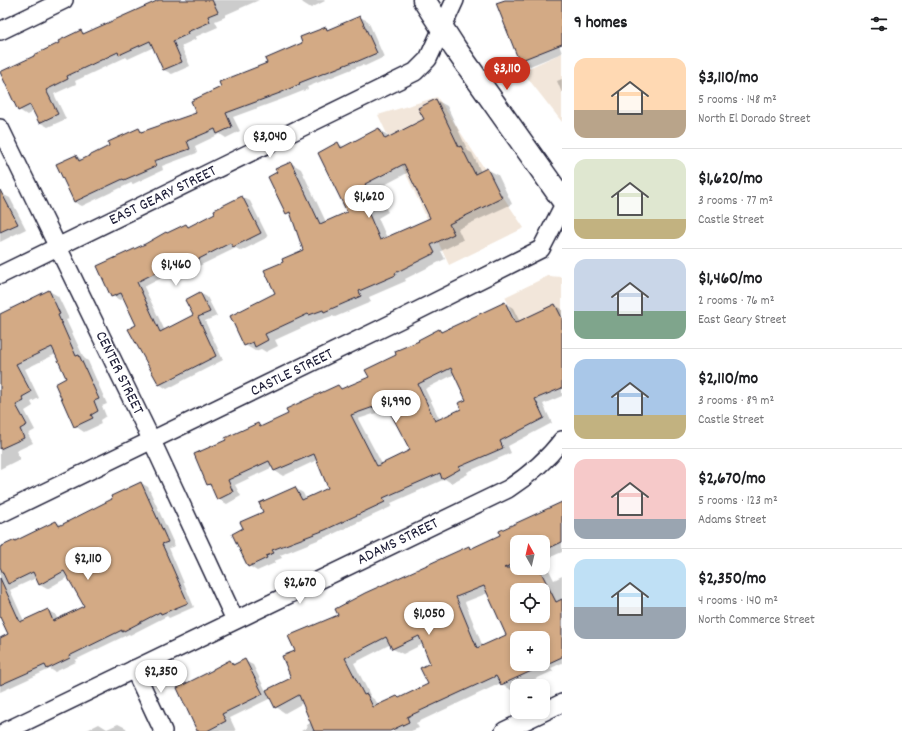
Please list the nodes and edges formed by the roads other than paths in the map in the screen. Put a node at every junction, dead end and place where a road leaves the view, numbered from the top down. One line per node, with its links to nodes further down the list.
1 (64, 0): 5 (street)
2 (424, 0): 4 (main road)
3 (455, 0): 4 (street, EAST GEARY STREET)
4 (442, 30): 7 (main road); 9 (street, EAST GEARY STREET)
5 (0, 31)
6 (0, 128): 9 (street, CENTER STREET)
7 (562, 199)
8 (562, 208): 12 (street, CASTLE STREET)
9 (58, 247): 10 (street, EAST GEARY STREET); 12 (street, CENTER STREET)
10 (0, 275)
11 (562, 440): 14 (street, ADAMS STREET)
12 (152, 441): 13 (street, CASTLE STREET); 14 (street, CENTER STREET)
13 (0, 514)
14 (235, 620): 15 (street, ADAMS STREET)
15 (134, 669): 17 (street, ADAMS STREET); 18 (street)
16 (555, 706): 19 (street)
17 (6, 731)
18 (163, 731)
19 (504, 731)

